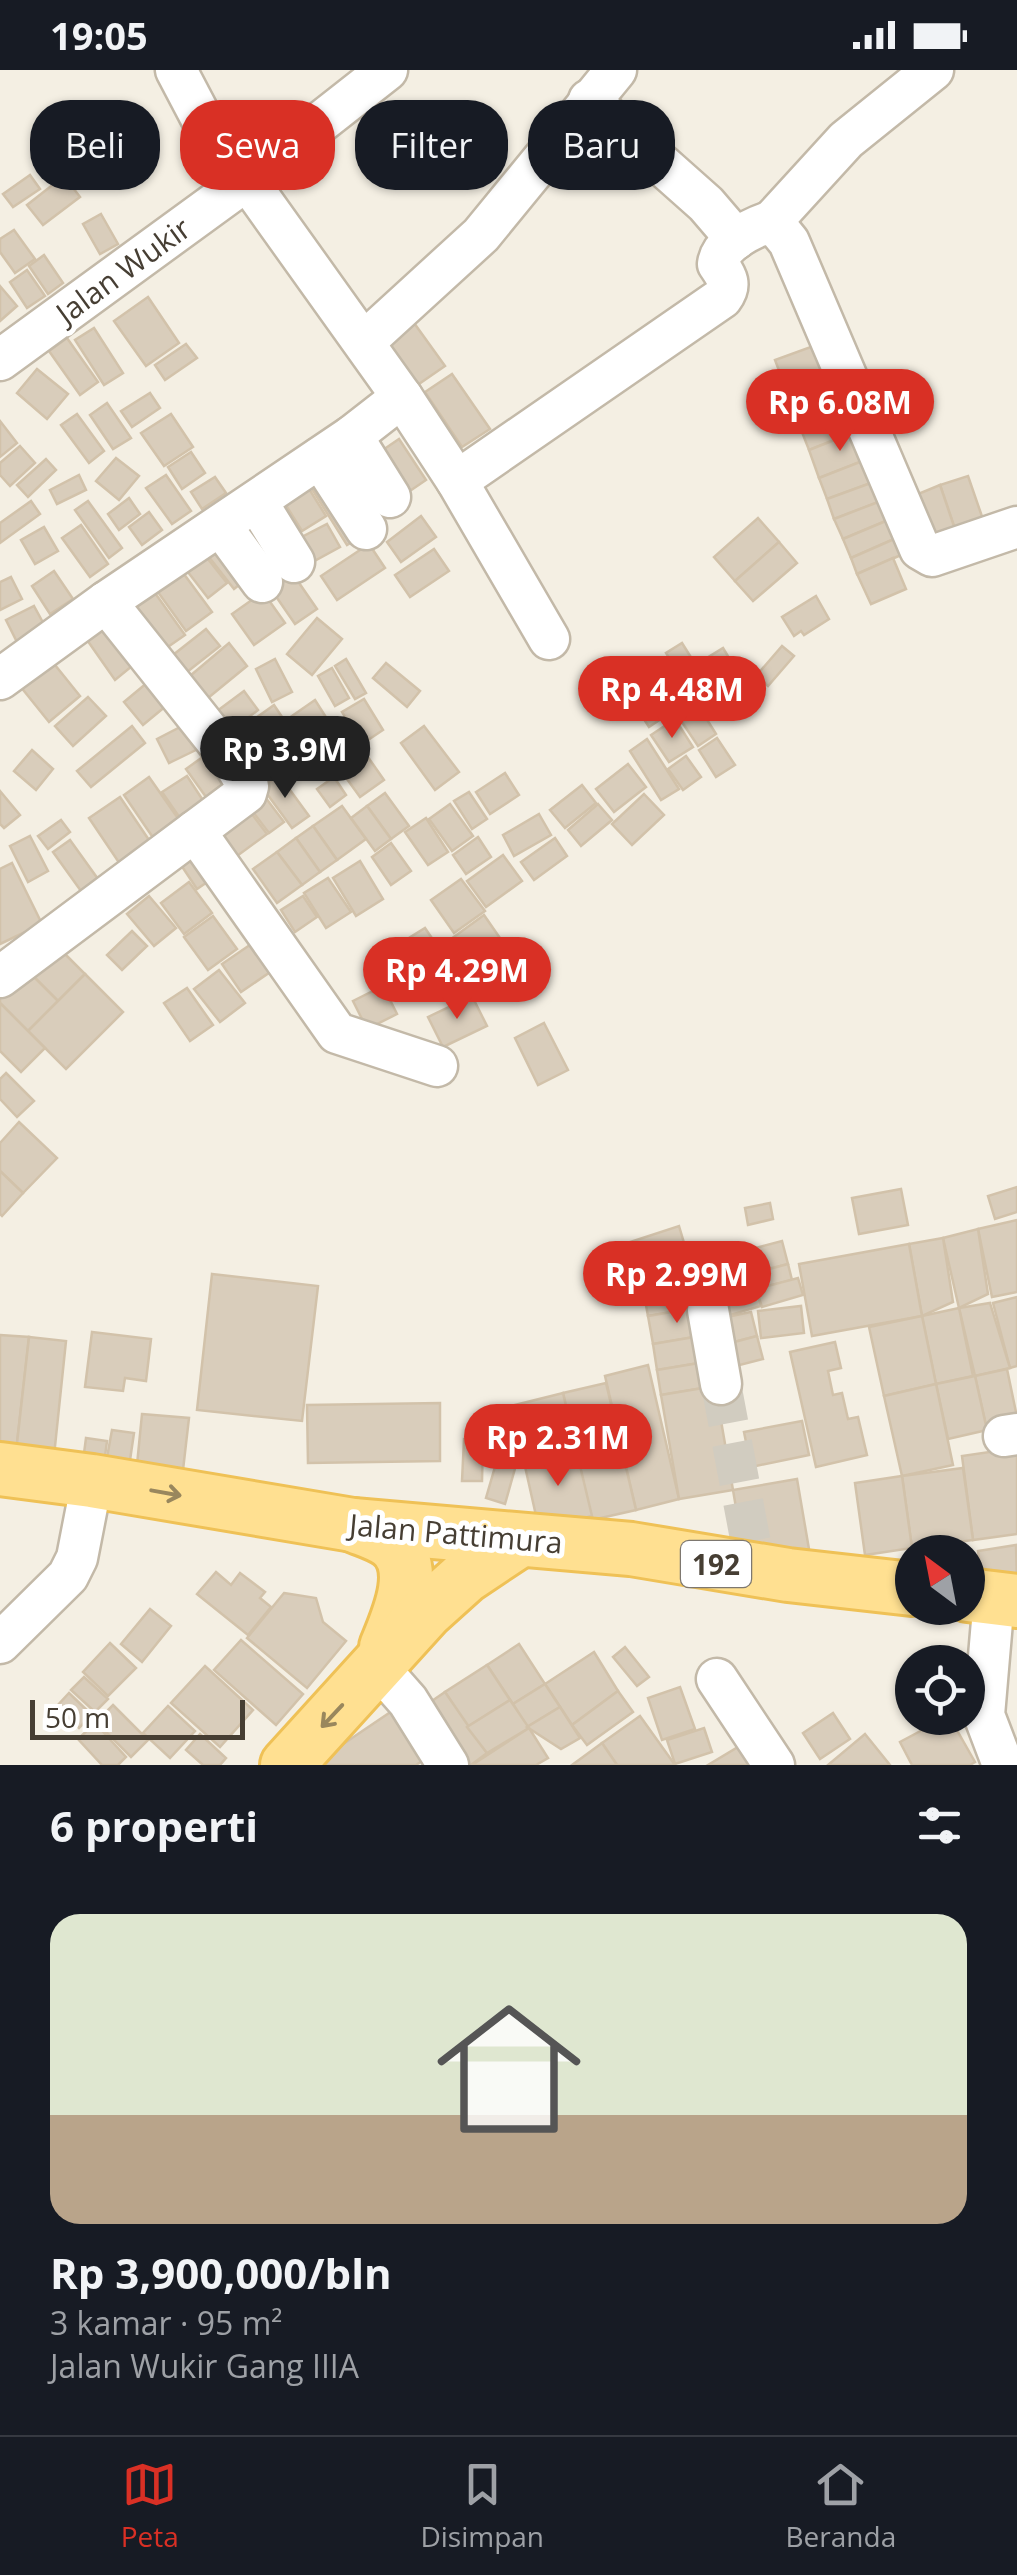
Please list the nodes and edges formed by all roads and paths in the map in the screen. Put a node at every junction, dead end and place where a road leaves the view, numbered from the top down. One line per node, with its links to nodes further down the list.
1 (176, 70): 5 (street)
2 (387, 70): 7 (street, Jalan Wukir)
3 (616, 70): 6 (street)
4 (909, 78): 12 (street)
5 (194, 100)
6 (589, 100)
7 (335, 111)
8 (528, 176): 14 (street)
9 (675, 176): 13 (street)
10 (232, 190): 15 (street, Jalan Wukir)
11 (247, 190): 14 (street)
12 (772, 221): 13 (street); 22 (street)
13 (736, 239): 18 (street)
14 (364, 342): 16 (street)
15 (0, 360)
16 (402, 397): 17 (street); 18 (street)
17 (336, 447): 19 (street); 20 (street); 23 (street)
18 (456, 481): 25 (street)
19 (390, 497)
20 (257, 502): 21 (street); 21 (street)
21 (221, 526): 24 (street)
22 (1017, 528)
23 (366, 529)
24 (106, 602): 26 (street); 27 (street)
25 (549, 639)
26 (4, 667)
27 (195, 831): 28 (street); 29 (street)
28 (0, 977)
29 (437, 1066)
30 (708, 1310): 31 (street)
31 (721, 1384)
32 (0, 1469): 33 (main road, Jalan Pattimura / 192)
33 (92, 1481): 34 (main road, Jalan Pattimura / 192, one-way to 34); 38 (street)
34 (353, 1525): 35 (main road, Jalan Pattimura / 192); 39 (main road)
35 (520, 1540): 36 (main road, Jalan Pattimura / 192); 39 (main road)
36 (895, 1587)
37 (993, 1598): 44 (street)
38 (0, 1643)
39 (378, 1667): 41 (main road, one-way to 41); 42 (street)
40 (717, 1679): 43 (street)
41 (287, 1765)
42 (448, 1765)
43 (774, 1765)
44 (1002, 1765)

